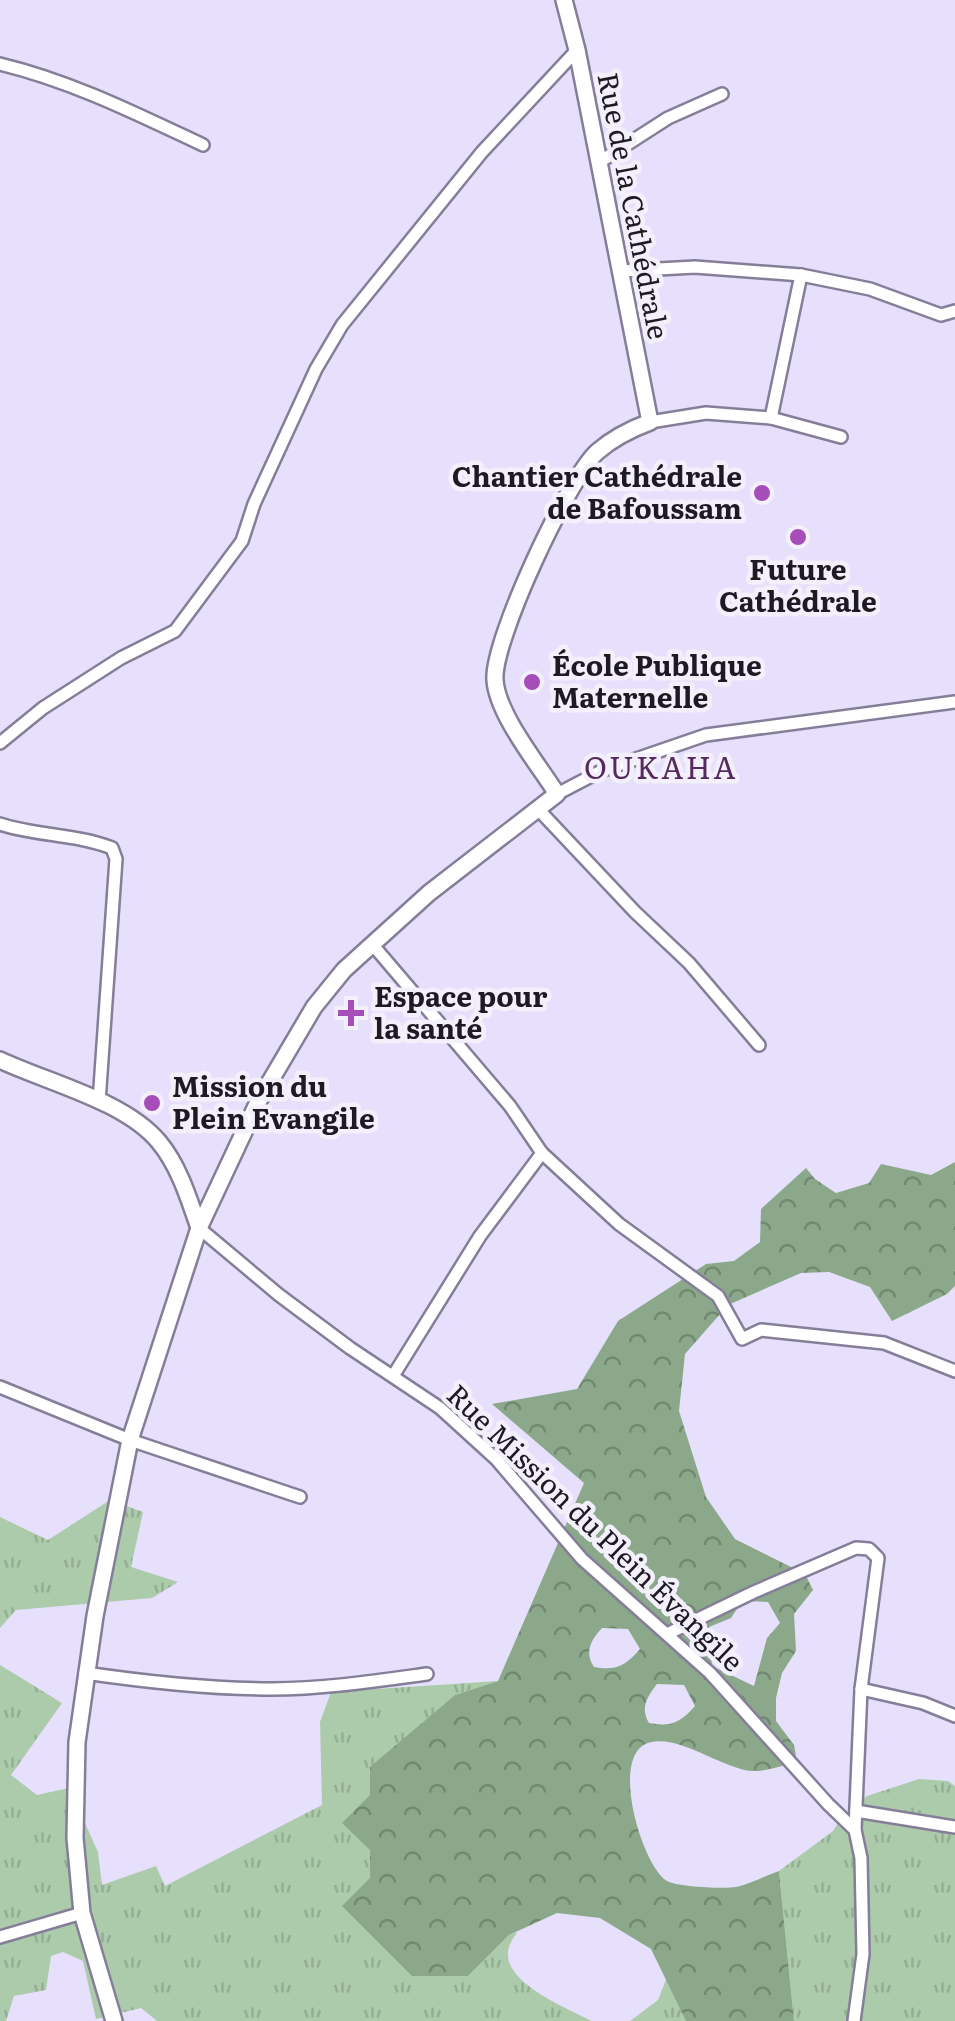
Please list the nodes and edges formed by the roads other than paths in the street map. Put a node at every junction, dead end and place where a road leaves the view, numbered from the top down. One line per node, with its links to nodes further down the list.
1 (564, 0): 2 (street, Rue de la Cathédrale)
2 (578, 50): 6 (street, Rue de la Cathédrale); 14 (street)
3 (0, 64): 5 (street)
4 (722, 94): 6 (street)
5 (203, 145)
6 (598, 163): 7 (street, Rue de la Cathédrale)
7 (622, 271): 8 (street); 11 (street, Rue de la Cathédrale)
8 (801, 275): 9 (street); 10 (street)
9 (955, 310)
10 (771, 418): 11 (street); 12 (street)
11 (650, 422): 15 (street)
12 (842, 437)
13 (955, 702): 15 (street)
14 (0, 743)
15 (557, 794): 16 (street)
16 (537, 808): 18 (street); 19 (street)
17 (0, 824): 21 (street)
18 (372, 944): 22 (street); 23 (street)
19 (759, 1045)
20 (0, 1060): 21 (street, Rue Mission du Plein Évangile)
21 (99, 1102): 23 (street, Rue Mission du Plein Évangile)
22 (542, 1153): 24 (street); 25 (street)
23 (199, 1228): 25 (street, Rue Mission du Plein Évangile); 27 (street)
24 (955, 1371)
25 (393, 1376): 29 (street, Rue Mission du Plein Évangile)
26 (0, 1387): 27 (street)
27 (130, 1440): 28 (street); 30 (street)
28 (300, 1497)
29 (667, 1634): 32 (street); 36 (street, Rue Mission du Plein Évangile)
30 (85, 1673): 31 (street); 37 (street)
31 (427, 1674)
32 (862, 1689): 33 (street); 34 (street)
33 (955, 1716)
34 (856, 1812): 35 (street); 36 (street)
35 (955, 1828)
36 (856, 1830): 40 (street)
37 (82, 1913): 38 (street); 39 (street)
38 (0, 1937)
39 (114, 2021)
40 (854, 2021)

